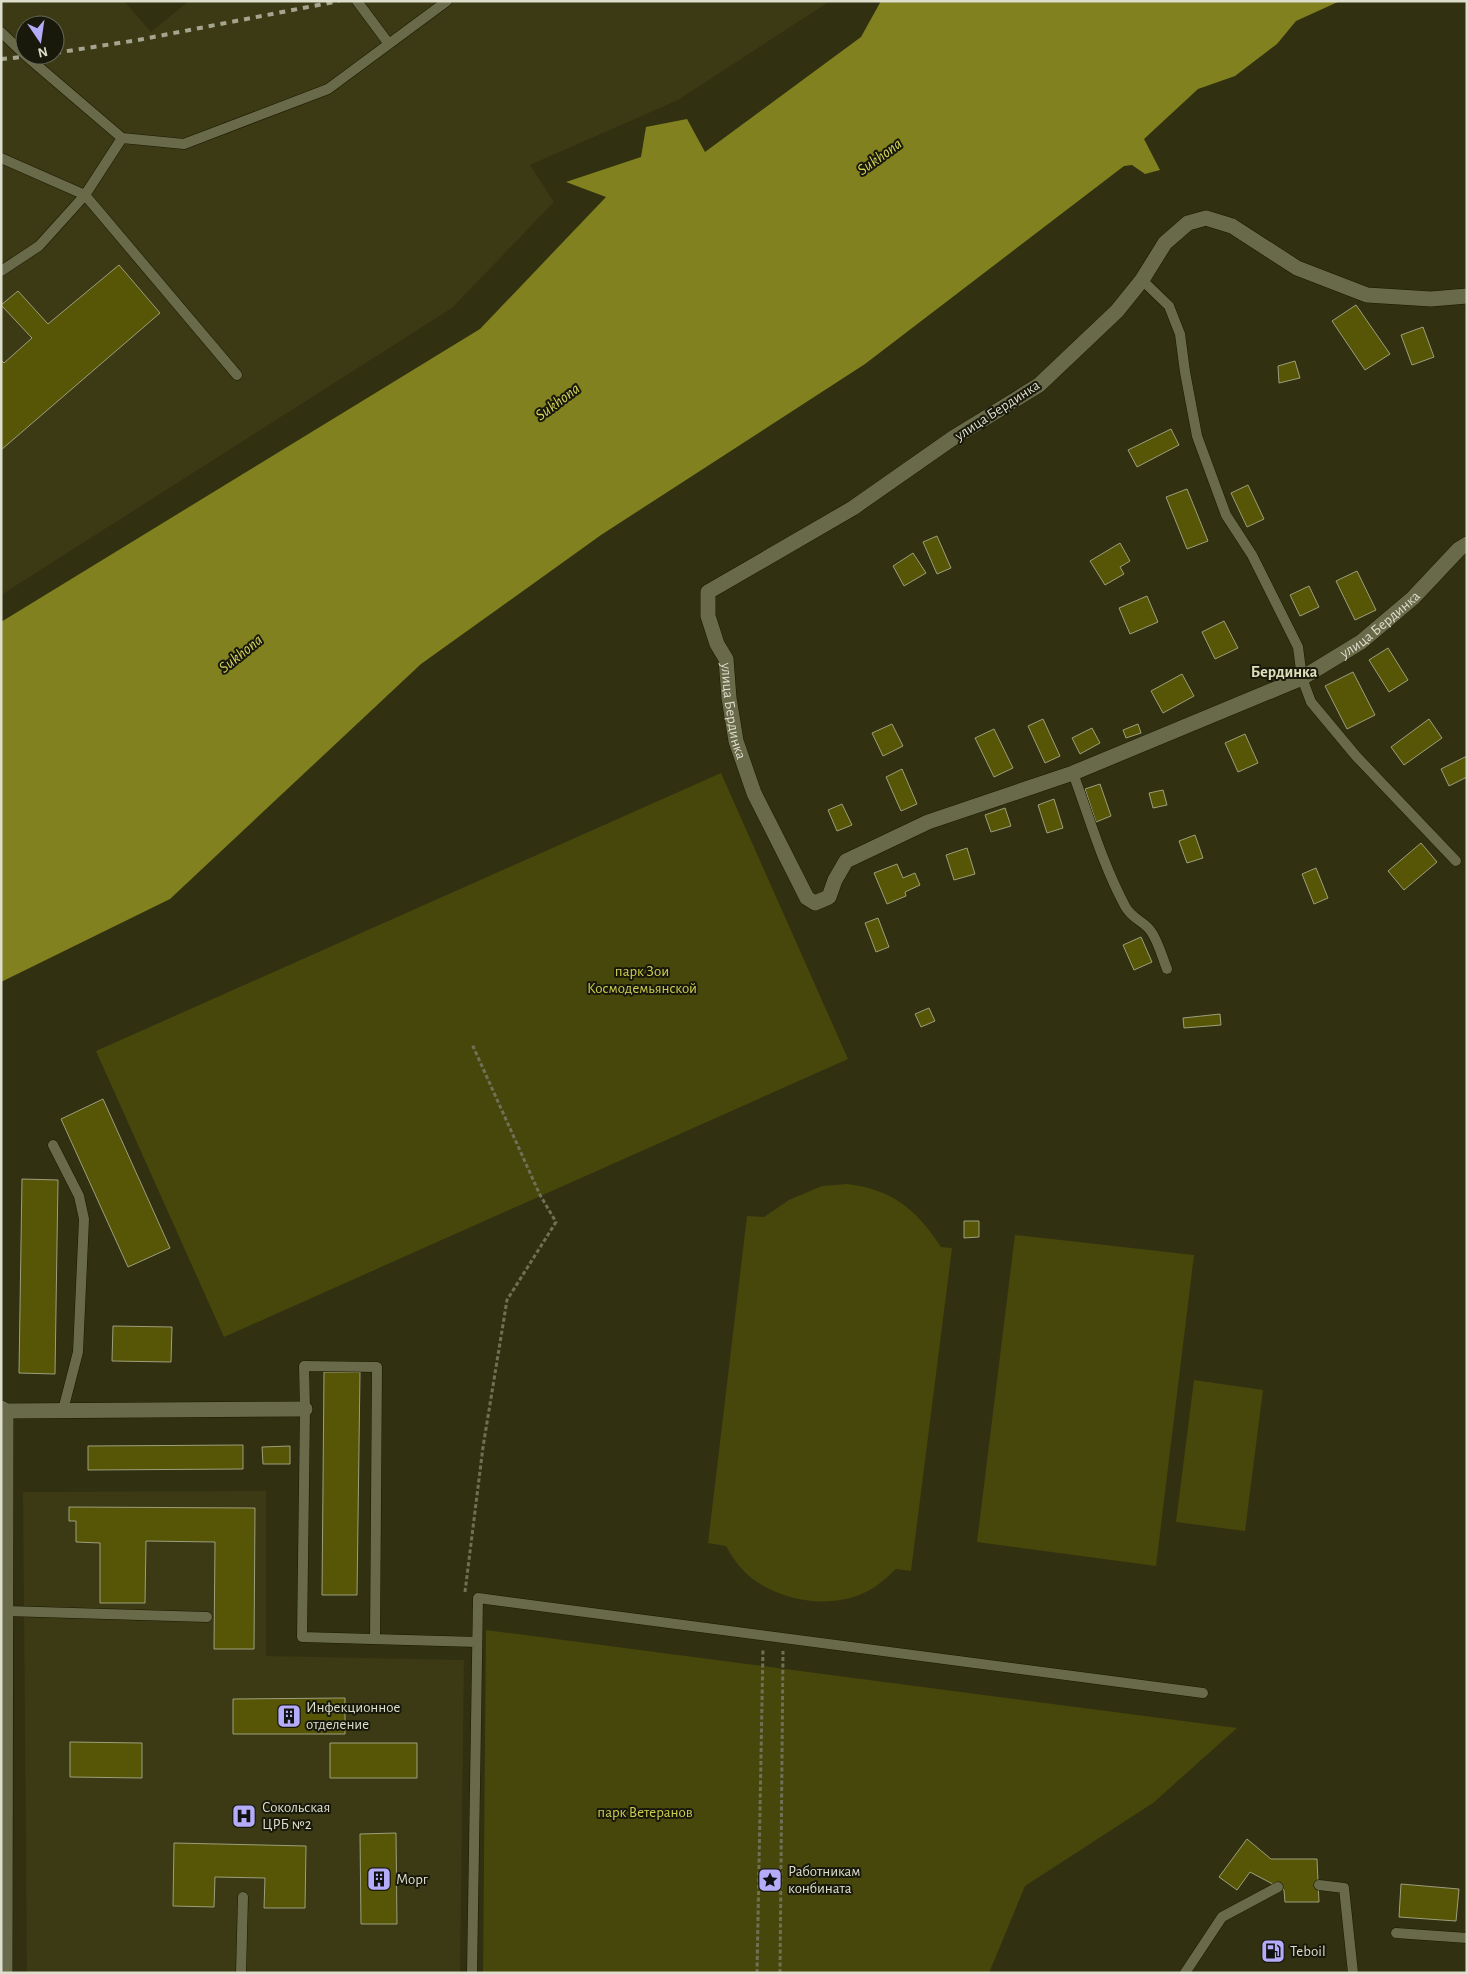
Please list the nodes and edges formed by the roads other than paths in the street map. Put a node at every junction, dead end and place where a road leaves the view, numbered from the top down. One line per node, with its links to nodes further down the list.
1 (357, 1): 4 (lane)
2 (447, 1): 4 (lane)
3 (1, 32): 5 (lane)
4 (389, 44): 7 (lane)
5 (15, 45)
6 (37, 65): 7 (lane)
7 (122, 138): 9 (lane)
8 (1, 158): 9 (lane)
9 (84, 195): 10 (lane); 13 (lane)
10 (1, 271)
11 (1142, 280): 12 (street, улица Бердинка); 15 (lane); 16 (street, улица Бердинка)
12 (1467, 296)
13 (237, 375)
14 (1467, 544): 15 (street, улица Бердинка)
15 (1302, 678): 16 (street, улица Бердинка); 17 (lane)
16 (1073, 773): 18 (lane)
17 (1456, 860)
18 (1167, 969)
19 (52, 1144): 22 (lane)
20 (305, 1409): 22 (street); 25 (lane); 25 (lane)
21 (4, 1410): 22 (street); 23 (street)
22 (63, 1410)
23 (4, 1611): 24 (lane); 30 (street)
24 (207, 1617)
25 (374, 1639): 26 (lane)
26 (477, 1642): 27 (lane); 36 (lane)
27 (1203, 1693)
28 (1318, 1885): 38 (lane)
29 (1278, 1887): 37 (lane)
30 (4, 1894): 34 (street)
31 (243, 1897): 35 (lane)
32 (1396, 1933): 33 (lane)
33 (1467, 1938)
34 (5, 1973)
35 (241, 1973)
36 (472, 1973)
37 (1185, 1973)
38 (1353, 1973)

